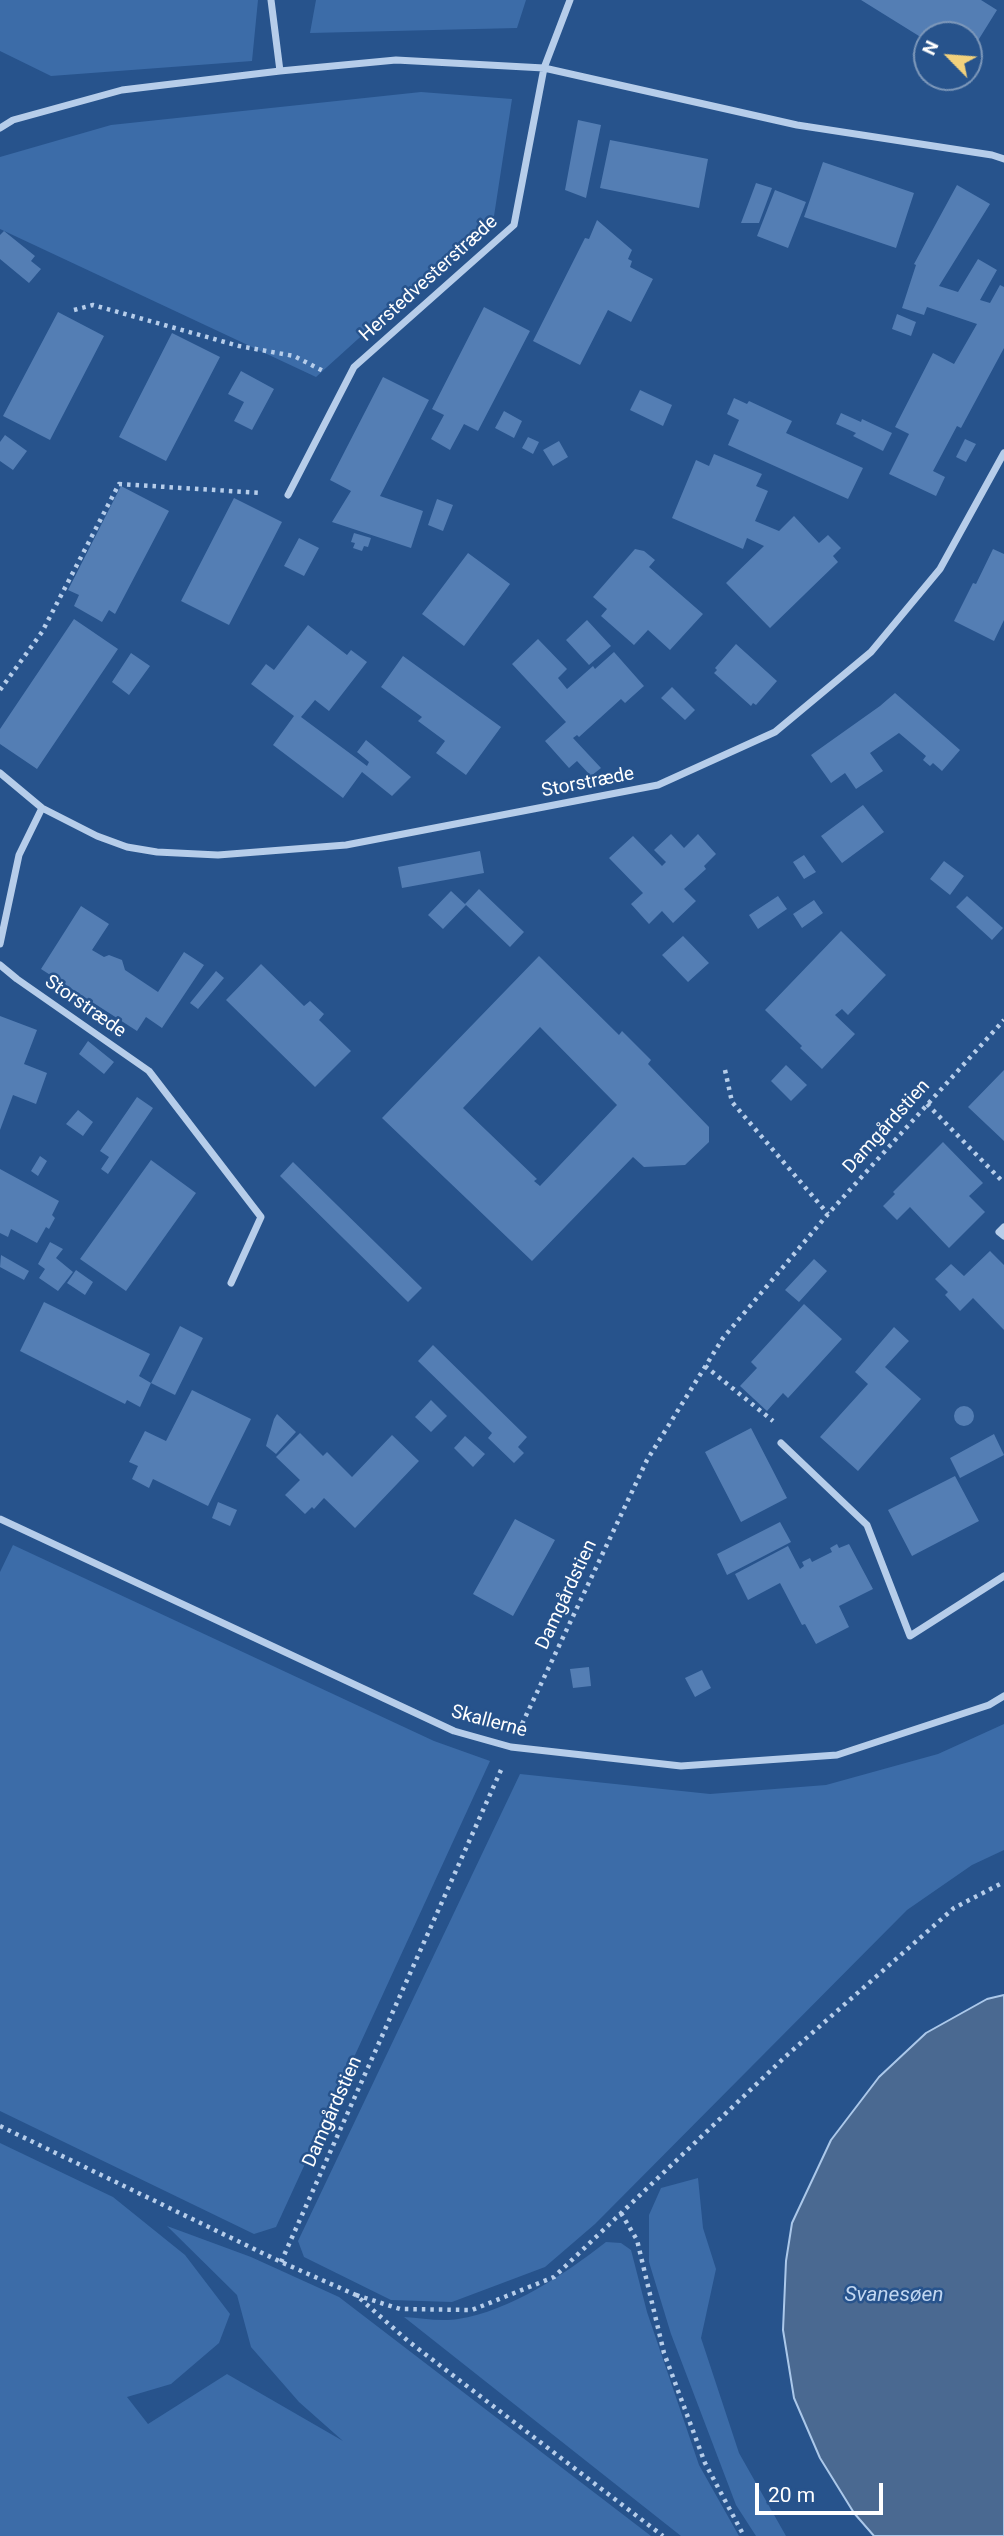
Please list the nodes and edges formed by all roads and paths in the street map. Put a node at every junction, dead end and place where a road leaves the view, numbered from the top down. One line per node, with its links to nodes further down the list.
1 (271, 0): 4 (street)
2 (570, 0): 3 (street, Herstedvesterstræde)
3 (544, 68): 4 (street); 6 (street); 8 (street, Herstedvesterstræde)
4 (280, 71): 5 (street)
5 (0, 128)
6 (1004, 159)
7 (74, 310): 8 (path)
8 (346, 383): 10 (street, Herstedvesterstræde)
9 (1004, 453): 13 (street, Storstræde)
10 (288, 495): 11 (path)
11 (0, 690)
12 (0, 774): 13 (street, Storstræde)
13 (42, 808): 14 (street)
14 (0, 944)
15 (0, 965): 23 (street, Storstræde)
16 (1004, 1020): 18 (path, Damgårdstien)
17 (725, 1070): 20 (path)
18 (927, 1104): 19 (path); 20 (path, Damgårdstien)
19 (1004, 1183)
20 (828, 1214): 24 (path, Damgårdstien)
21 (1004, 1227): 22 (street)
22 (1004, 1236)
23 (231, 1283)
24 (705, 1366): 25 (path); 29 (path, Damgårdstien)
25 (781, 1444): 27 (street)
26 (0, 1519): 29 (street, Skallerne)
27 (1004, 1576)
28 (1004, 1696): 29 (street, Skallerne)
29 (512, 1747): 33 (path, Damgårdstien)
30 (1004, 1882): 32 (path)
31 (0, 2126): 33 (path)
32 (621, 2213): 34 (path); 36 (path)
33 (281, 2262): 34 (path)
34 (356, 2295): 35 (path)
35 (663, 2536)
36 (744, 2536)

